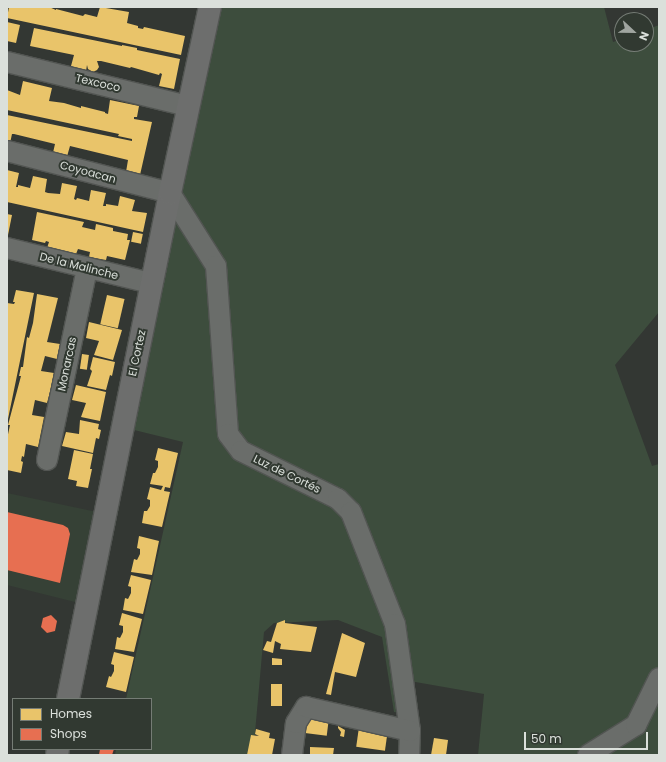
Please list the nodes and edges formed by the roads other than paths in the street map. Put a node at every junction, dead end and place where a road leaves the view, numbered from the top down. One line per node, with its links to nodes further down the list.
1 (210, 7): 3 (street, El Cortez)
2 (7, 62): 3 (street, Texcoco)
3 (188, 106): 5 (street, El Cortez)
4 (7, 151): 5 (street, Coyoacan)
5 (170, 193): 8 (street, El Cortez); 12 (street, Luz de Cortés)
6 (7, 248): 7 (street, De la Malinche)
7 (87, 268): 8 (street, De la Malinche); 9 (street, Monarcas)
8 (151, 283): 11 (street, El Cortez)
9 (47, 460)
10 (659, 678): 15 (street)
11 (68, 698)
12 (410, 731): 13 (street); 14 (street, Luz de Cortés)
13 (292, 755)
14 (409, 755)
15 (588, 755)

